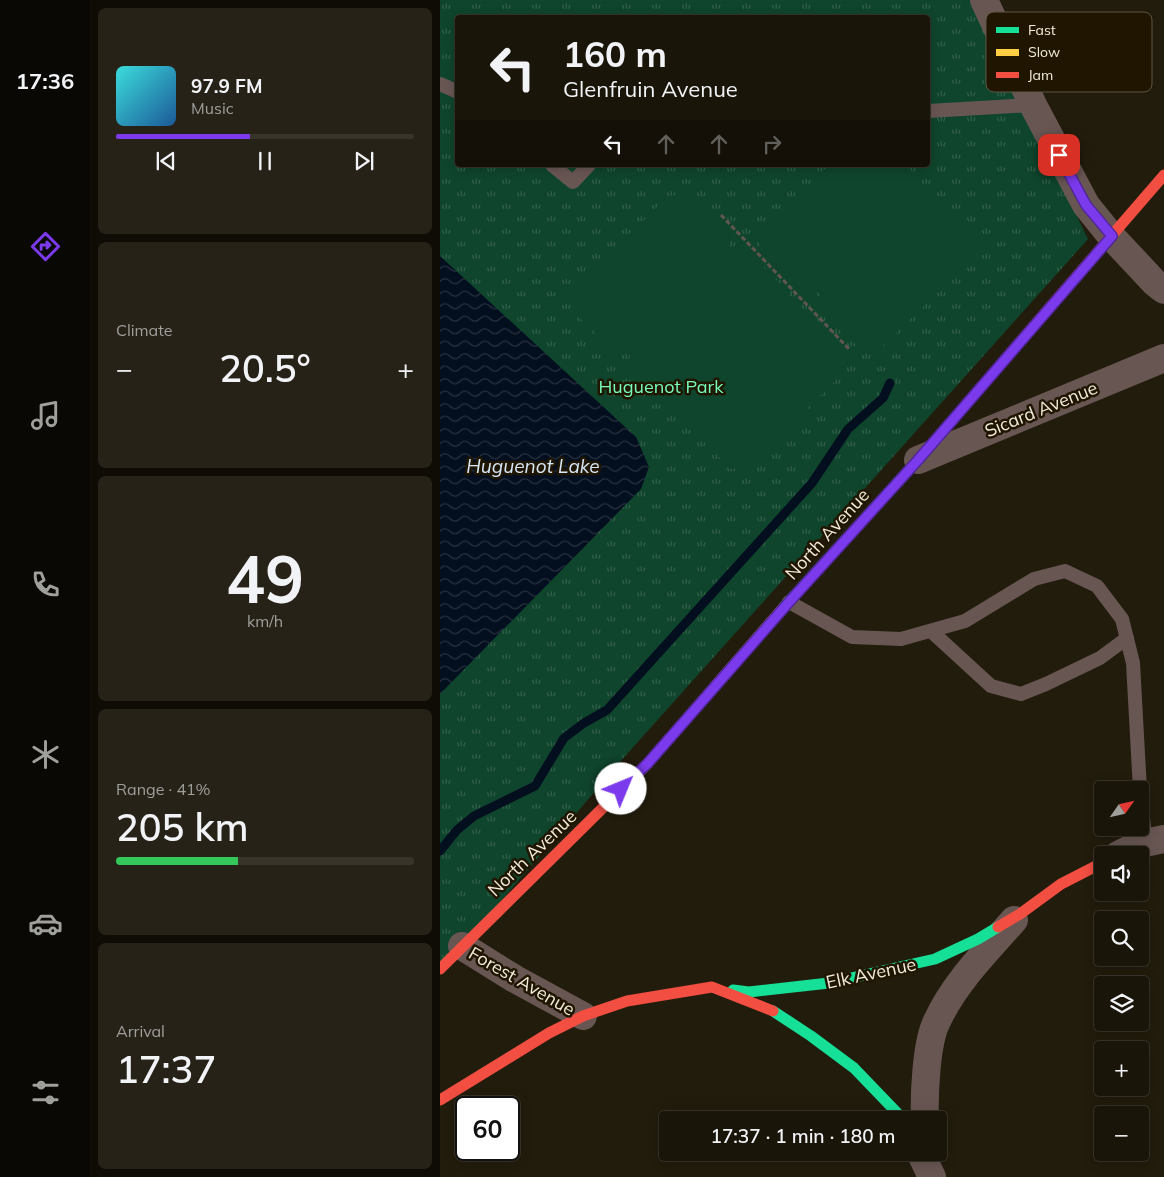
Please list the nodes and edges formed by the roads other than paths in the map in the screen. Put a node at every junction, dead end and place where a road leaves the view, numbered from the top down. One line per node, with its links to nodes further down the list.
1 (984, 0): 2 (street)
2 (989, 12)
3 (440, 84): 4 (lane)
4 (455, 91)
5 (1026, 92): 6 (street)
6 (1032, 105): 7 (lane); 11 (street)
7 (930, 111)
8 (554, 167): 9 (lane)
9 (587, 167)
10 (1164, 175): 11 (main road, North Avenue)
11 (1112, 236): 12 (street); 14 (main road, North Avenue)
12 (1164, 290)
13 (1164, 358): 14 (street, Sicard Avenue)
14 (918, 460): 15 (main road, North Avenue)
15 (789, 602): 16 (lane); 24 (main road, North Avenue)
16 (931, 631): 17 (lane); 17 (lane)
17 (1127, 638): 18 (lane)
18 (1140, 781)
19 (1149, 822): 20 (lane)
20 (1155, 841): 21 (street)
21 (1136, 846)
22 (1094, 867): 23 (main road, Elk Avenue)
23 (1020, 914): 26 (main road, Elk Avenue); 30 (street, Elk Avenue)
24 (462, 946): 25 (main road, North Avenue); 27 (street, Forest Avenue)
25 (440, 969)
26 (712, 987): 27 (main road, Forest Avenue); 29 (main road)
27 (583, 1016): 28 (main road, Forest Avenue)
28 (440, 1100)
29 (897, 1111)
30 (925, 1111)
31 (924, 1161): 33 (street)
32 (934, 1161): 34 (street)
33 (932, 1177)
34 (937, 1177)

